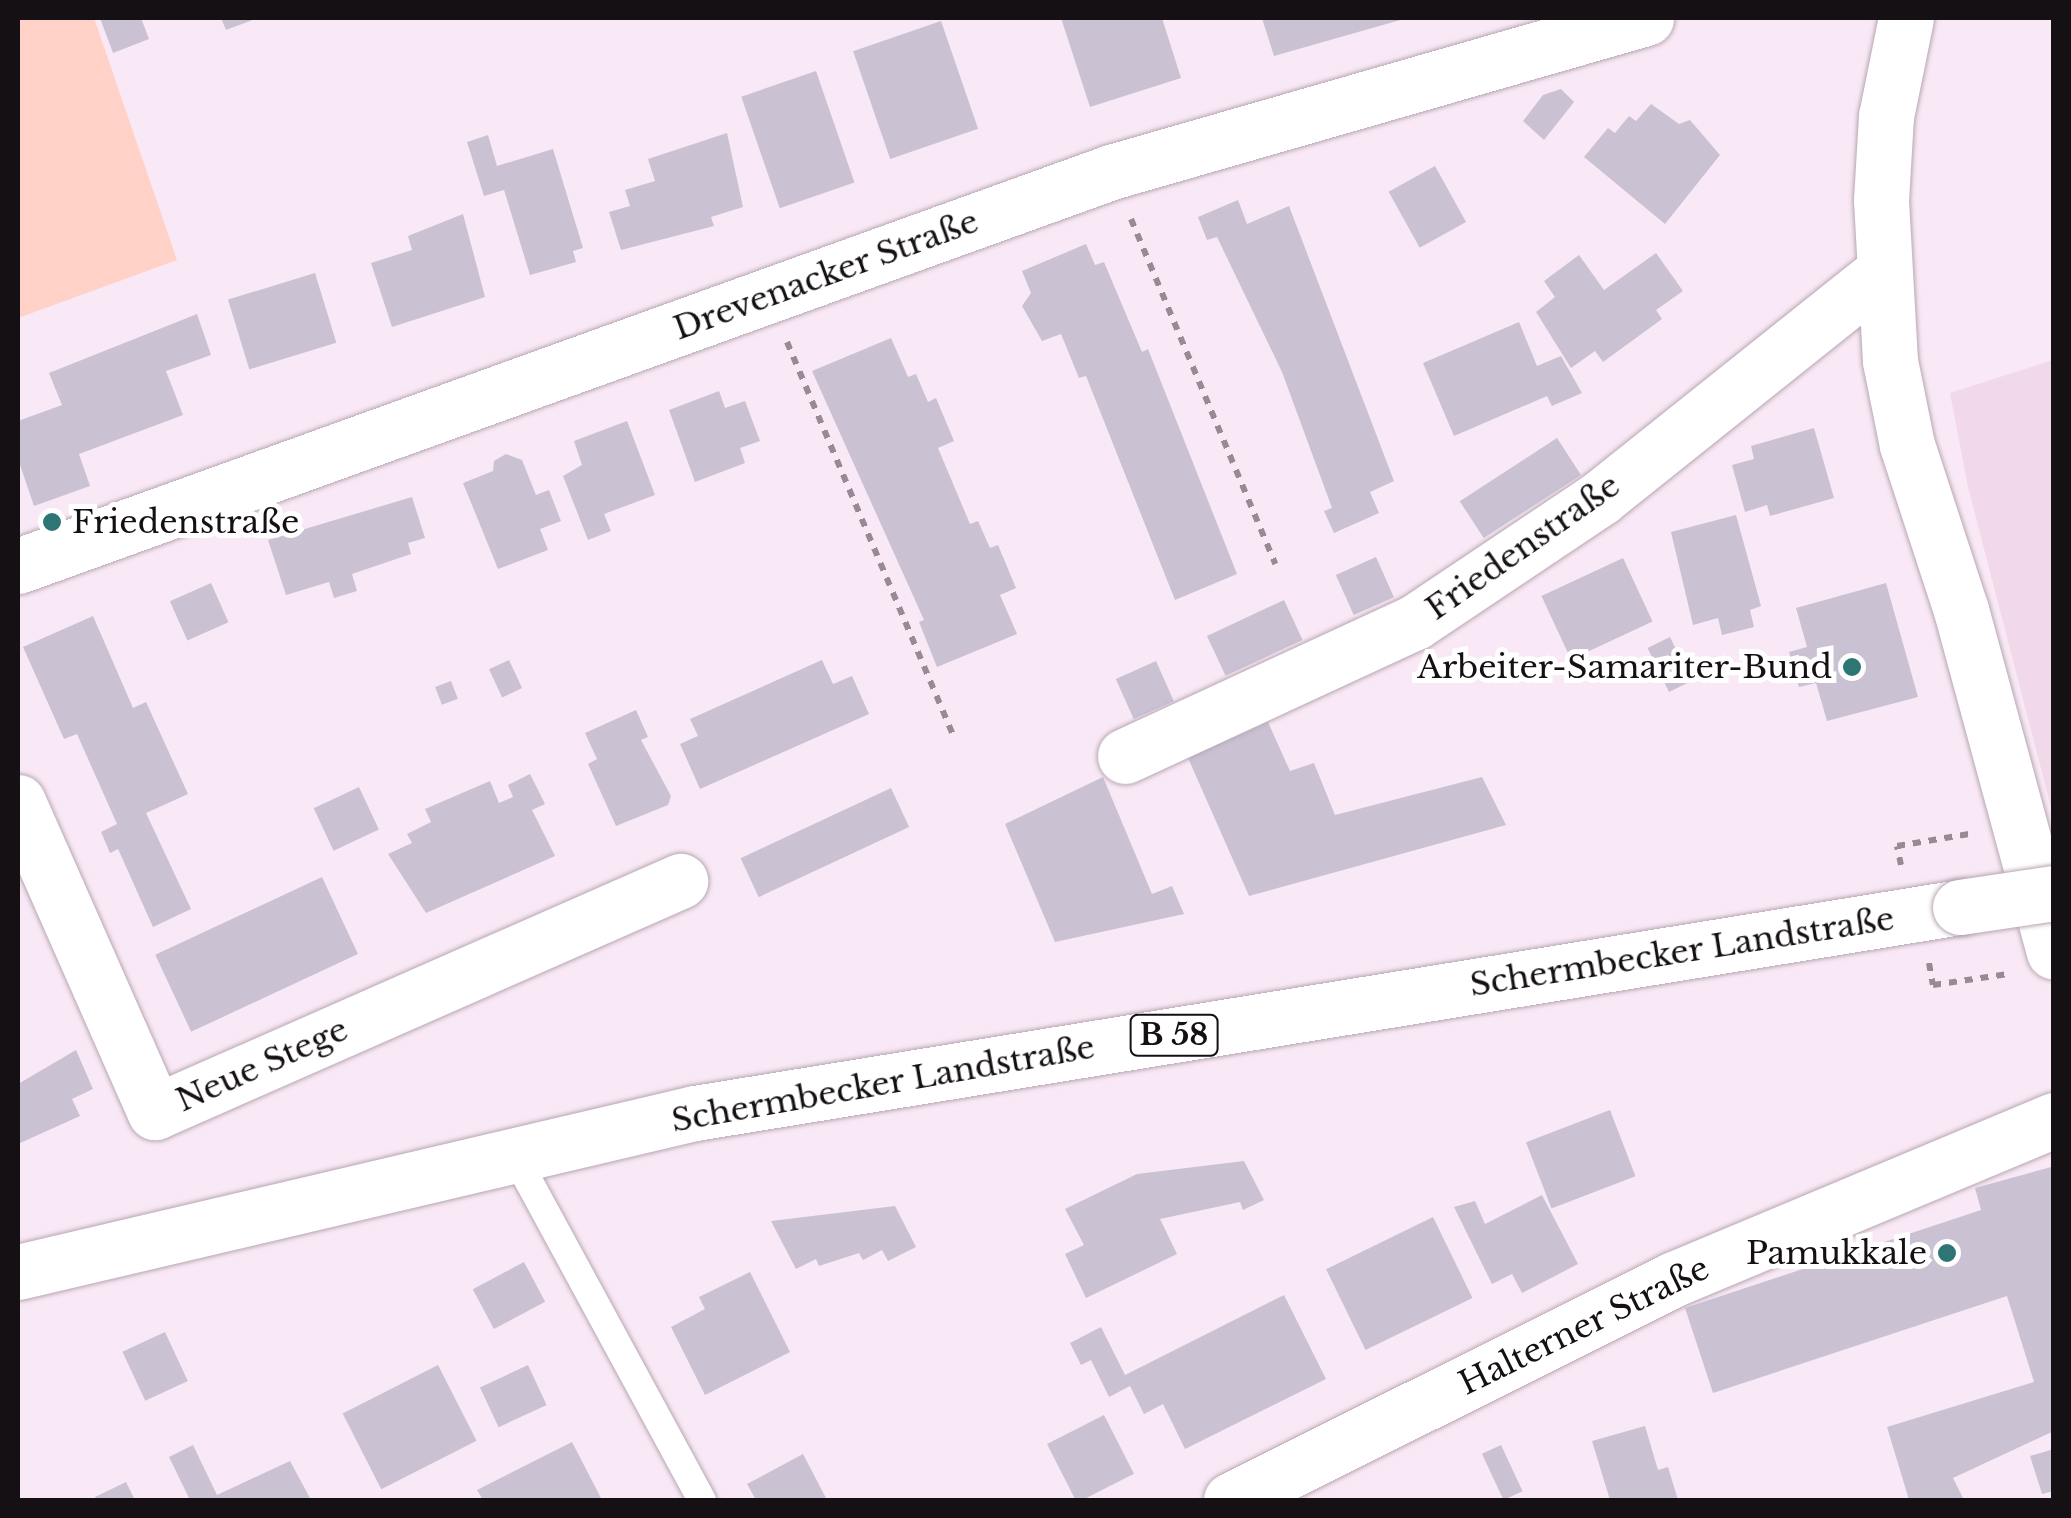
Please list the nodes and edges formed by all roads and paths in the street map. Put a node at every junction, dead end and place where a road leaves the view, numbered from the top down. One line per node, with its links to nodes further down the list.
1 (1646, 18): 3 (street, Drevenacker Straße)
2 (1906, 18): 4 (street)
3 (1111, 172): 5 (street, Drevenacker Straße); 6 (path)
4 (1882, 273): 9 (street, Friedenstraße); 11 (street)
5 (768, 296): 7 (street, Drevenacker Straße); 8 (path)
6 (1275, 564)
7 (18, 566)
8 (954, 737)
9 (1125, 756)
10 (18, 802): 12 (street, Neue Stege)
11 (2021, 825): 14 (path); 15 (street)
12 (680, 881)
13 (2054, 893): 14 (street, Schermbecker Landstraße / B 58, bridge)
14 (1914, 914): 15 (path); 17 (street, Schermbecker Landstraße / B 58)
15 (2036, 962)
16 (2054, 1120): 20 (street, Halterner Straße)
17 (514, 1154): 18 (street, Schermbecker Landstraße); 19 (lane)
18 (18, 1272)
19 (702, 1500)
20 (1232, 1500)

